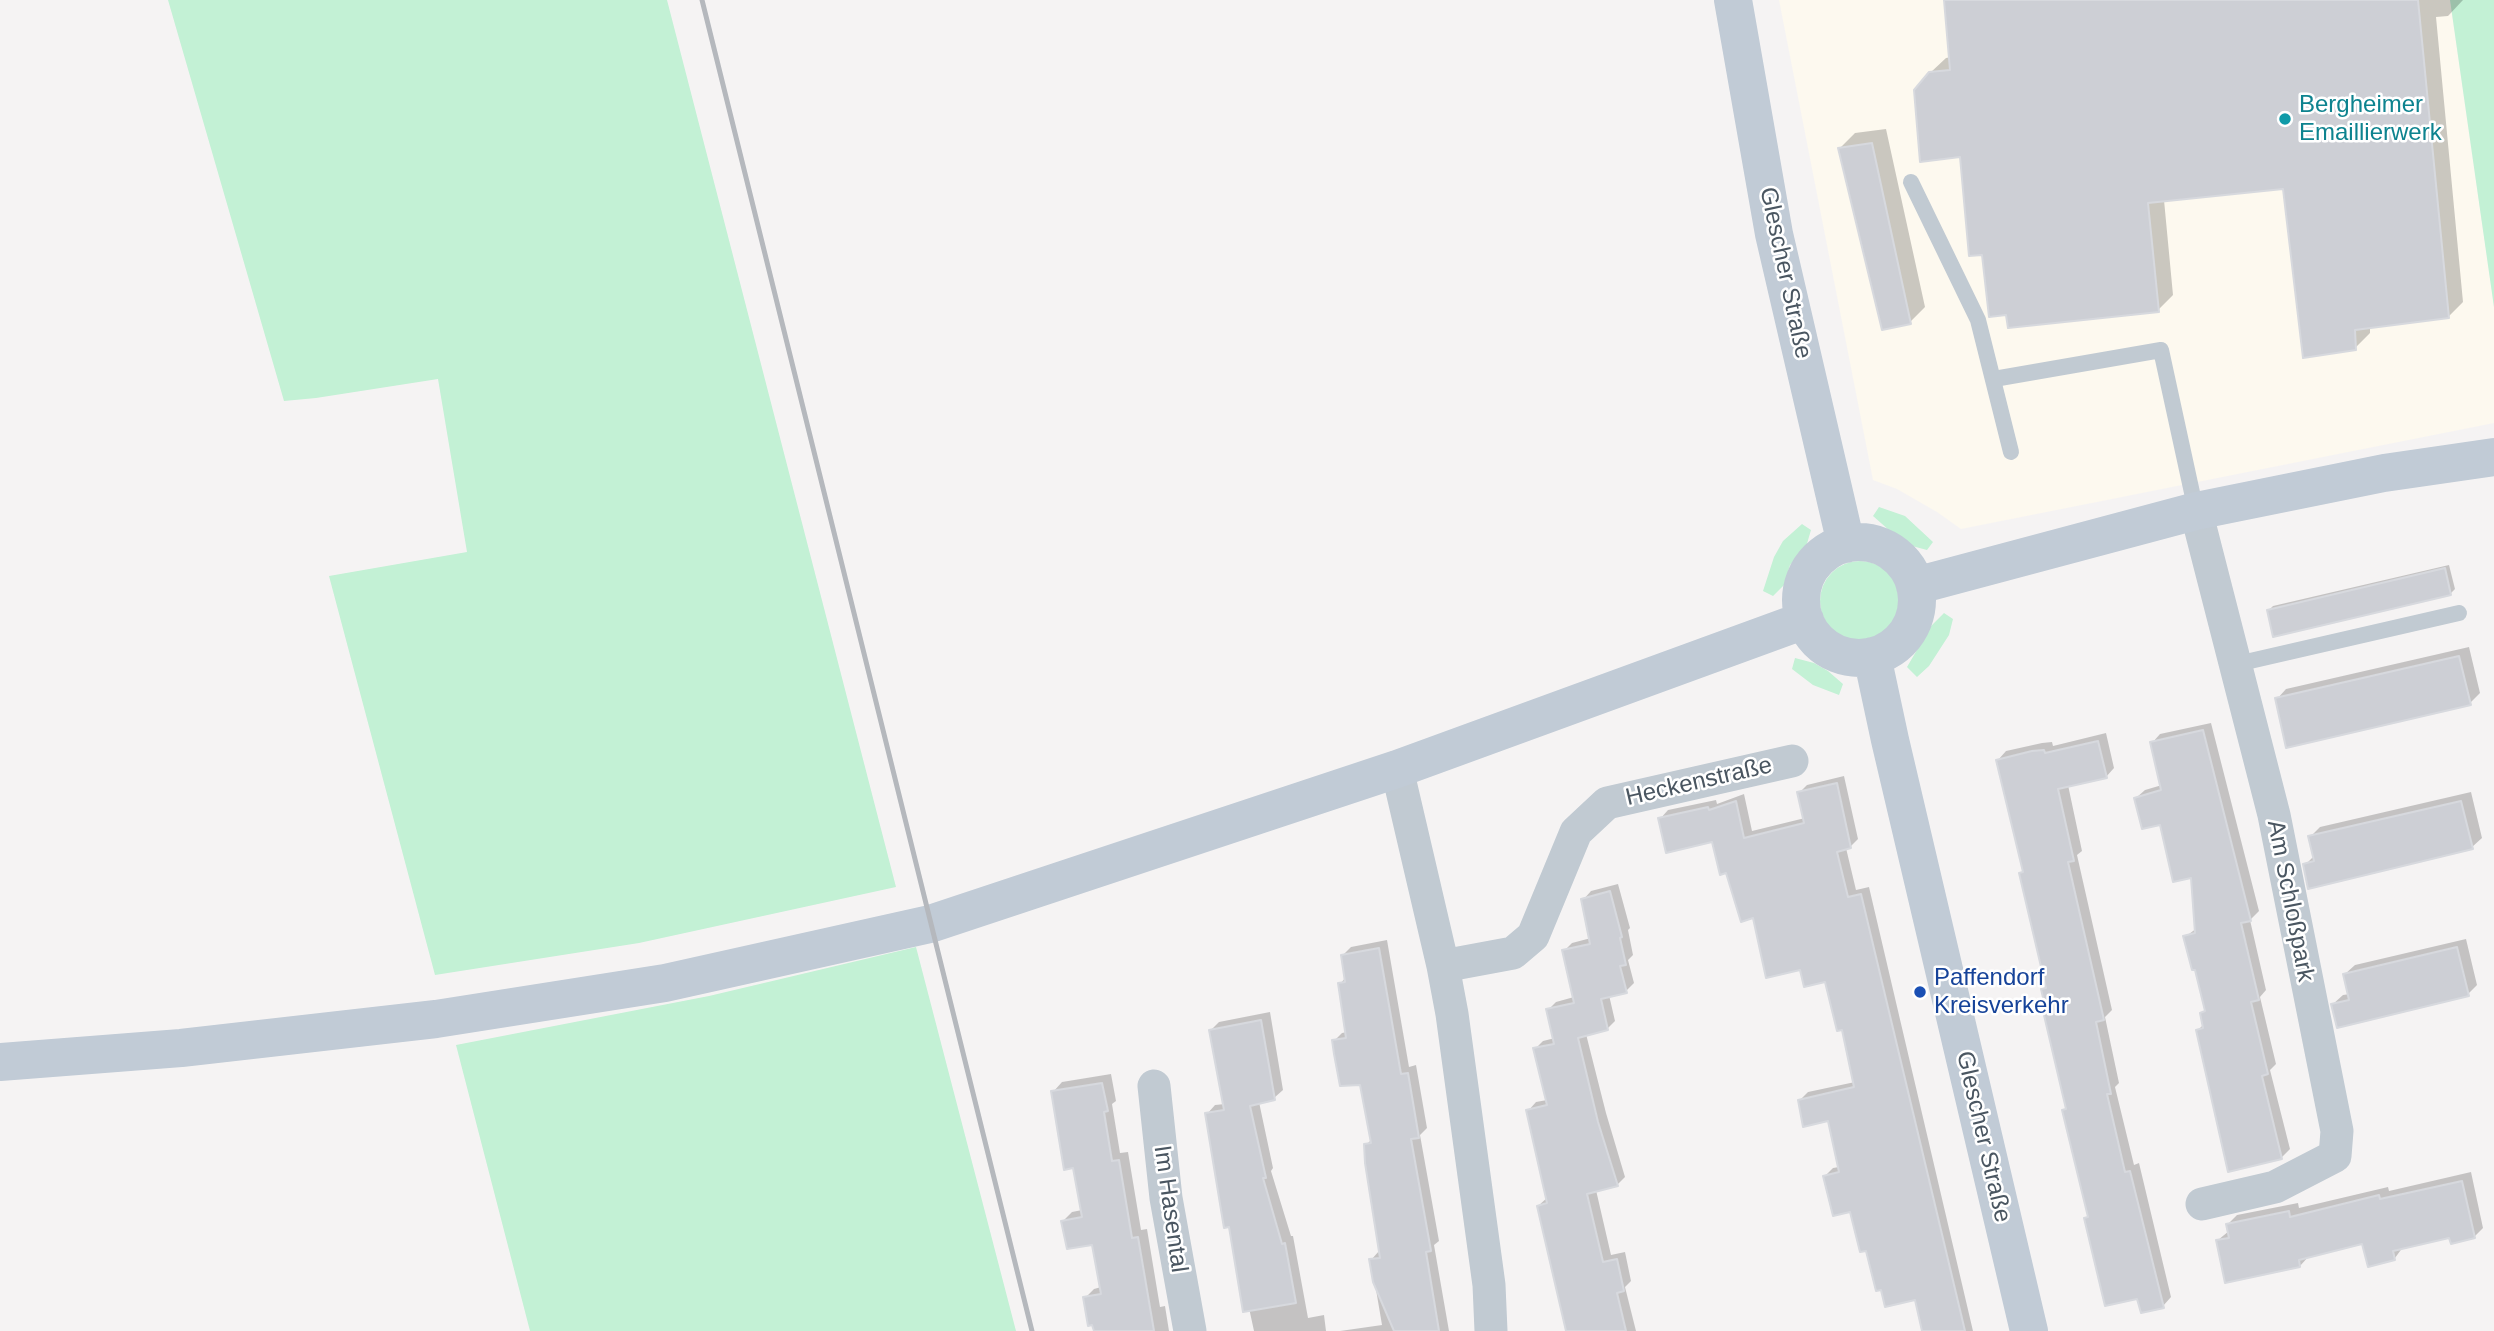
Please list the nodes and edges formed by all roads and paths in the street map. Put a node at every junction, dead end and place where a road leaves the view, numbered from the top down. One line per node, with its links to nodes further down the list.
1 (1733, 0): 7 (main road, Glescher Straße)
2 (1911, 182): 3 (lane)
3 (1994, 379): 4 (lane); 6 (lane)
4 (2011, 452)
5 (2494, 457): 6 (main road)
6 (2196, 510): 8 (main road); 12 (street, Am Schloßpark)
7 (1846, 544): 8 (main road); 10 (main road)
8 (1915, 586): 11 (main road)
9 (2459, 613): 12 (lane)
10 (1805, 620): 11 (main road); 14 (main road)
11 (1872, 656): 21 (main road, Glescher Straße)
12 (2237, 664): 18 (street, Am Schloßpark)
13 (1792, 761): 15 (street, Heckenstraße)
14 (1397, 769): 15 (street); 16 (main road)
15 (1443, 966): 20 (street)
16 (0, 1062)
17 (1154, 1086): 19 (street, Im Hasental)
18 (2202, 1204)
19 (1190, 1331)
20 (1491, 1331)
21 (2028, 1331)

